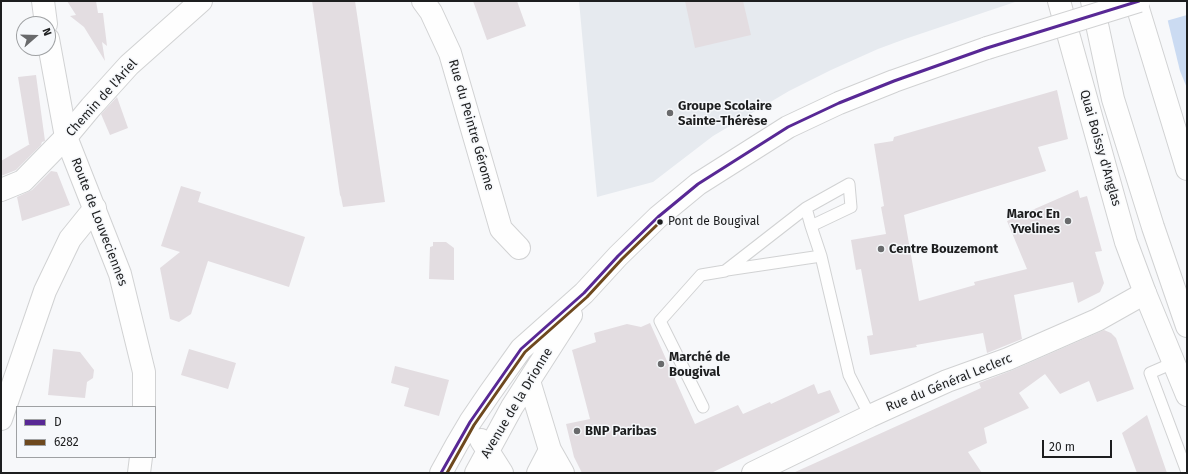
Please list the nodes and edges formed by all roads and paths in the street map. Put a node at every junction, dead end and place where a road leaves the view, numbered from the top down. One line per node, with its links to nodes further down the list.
1 (43, 1): 7 (main road)
2 (201, 1): 9 (main road, Chemin de l'Ariel)
3 (424, 1): 15 (main road, Rue du Peintre Gérome)
4 (1059, 1): 20 (main road, Quai Boissy d'Anglas)
5 (1092, 1): 18 (main road, Quai Boissy d'Anglas)
6 (1137, 2): 10 (main road); 19 (main road, Avenue de la Drionne, bridge)
7 (45, 16)
8 (51, 56): 9 (main road, Route de Louveciennes)
9 (66, 137): 11 (main road, Chemin de l'Ariel); 12 (main road, Route de Louveciennes)
10 (1187, 169)
11 (1, 190)
12 (95, 208): 26 (main road, Route de Louveciennes); 30 (main road)
13 (806, 208): 14 (lane); 14 (lane); 17 (lane)
14 (812, 226): 16 (lane)
15 (519, 248)
16 (821, 256): 17 (lane); 29 (lane)
17 (725, 271): 28 (lane)
18 (1172, 280): 20 (main road, Rue du Général Leclerc); 21 (main road, Quai Boissy d'Anglas)
19 (584, 293): 23 (main road, Avenue de la Drionne); 24 (main road, Avenue de la Drionne)
20 (1145, 293): 22 (main road, Quai Boissy d'Anglas); 29 (main road, Rue du Général Leclerc)
21 (1187, 326)
22 (1173, 363): 25 (main road, Quai Boissy d'Anglas); 36 (lane)
23 (529, 381): 27 (main road, Avenue de la Drionne); 32 (main road)
24 (488, 394): 27 (main road); 31 (main road, Avenue de la Drionne)
25 (1187, 395)
26 (144, 406)
27 (512, 407): 32 (main road); 34 (main road, Avenue de la Drionne)
28 (703, 407)
29 (870, 416): 43 (main road, Rue du Général Leclerc)
30 (1, 419)
31 (470, 422): 34 (main road); 38 (main road, Avenue de la Drionne)
32 (542, 424): 33 (main road)
33 (550, 450): 41 (main road); 42 (main road)
34 (488, 452): 39 (main road, Avenue de la Drionne); 40 (main road)
35 (141, 458): 37 (main road)
36 (1187, 472)
37 (139, 473)
38 (441, 473)
39 (476, 473)
40 (502, 473)
41 (538, 473)
42 (563, 473)
43 (753, 473)

